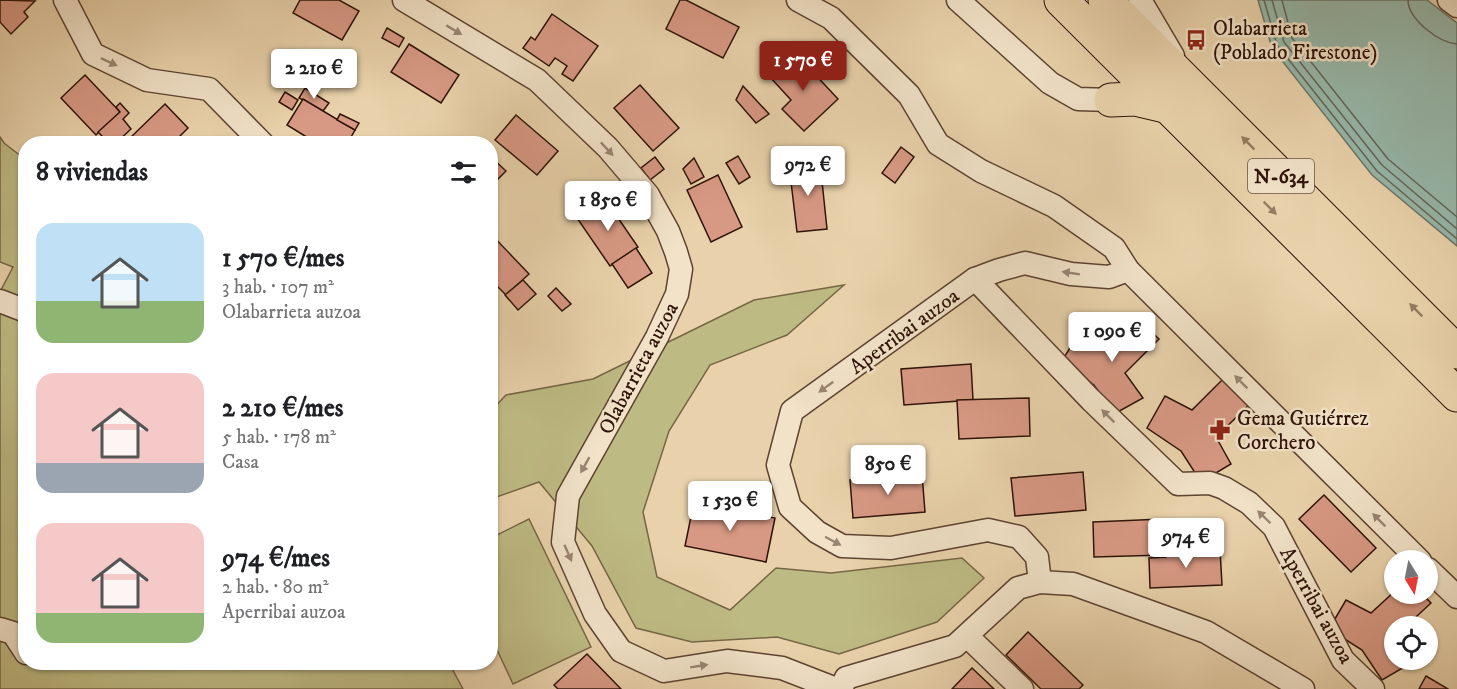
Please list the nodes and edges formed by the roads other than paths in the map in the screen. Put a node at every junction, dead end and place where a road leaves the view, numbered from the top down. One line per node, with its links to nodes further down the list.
1 (65, 0): 13 (street, one-way to 13)
2 (404, 0): 27 (street, Olabarrieta auzoa, one-way to 27)
3 (798, 0): 14 (street)
4 (958, 0): 12 (street)
5 (1061, 0): 10 (highway, N-634)
6 (1105, 0): 11 (highway, N-634)
7 (1140, 0): 11 (street)
8 (1449, 0): 9 (street)
9 (1457, 6)
10 (1114, 52): 11 (highway, N-634); 12 (highway)
11 (1180, 96): 12 (highway); 18 (highway, N-634, one-way to 11); 19 (highway, N-634, one-way to 19)
12 (1111, 100)
13 (255, 136)
14 (1128, 270): 15 (street, one-way to 15); 20 (street, one-way to 14)
15 (975, 279): 22 (street, Aperribai auzoa, one-way to 22); 31 (street, Aperribai auzoa, one-way to 15)
16 (0, 301): 17 (street)
17 (18, 308)
18 (1457, 352)
19 (1457, 395)
20 (1409, 550)
21 (1438, 578): 23 (street)
22 (1040, 582): 25 (street); 30 (street)
23 (1457, 597)
24 (0, 628): 26 (street)
25 (967, 636): 28 (street); 29 (street)
26 (18, 640)
27 (836, 689)
28 (841, 689)
29 (1022, 689)
30 (1303, 689)
31 (1373, 689)

